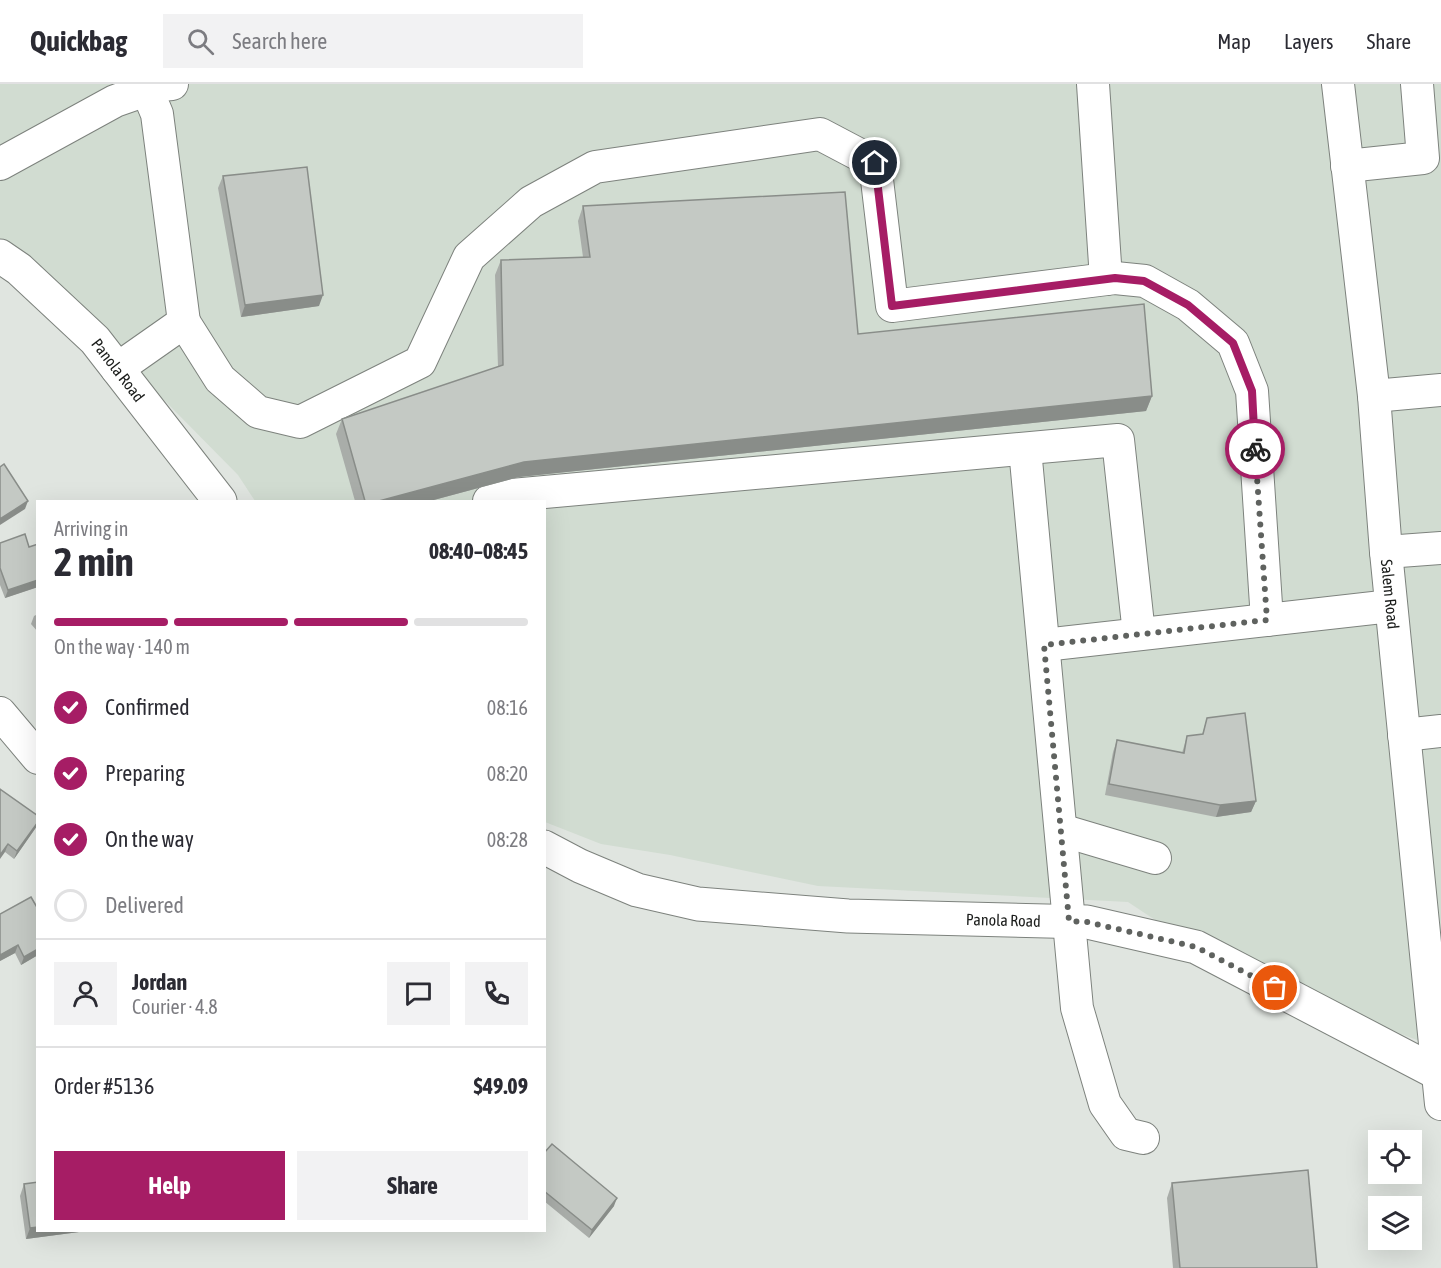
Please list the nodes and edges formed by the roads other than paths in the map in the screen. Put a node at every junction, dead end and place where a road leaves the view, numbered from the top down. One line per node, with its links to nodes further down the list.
1 (1093, 84): 8 (street)
2 (1338, 84): 6 (street, Salem Road)
3 (1417, 84): 6 (street)
4 (160, 87): 5 (street); 9 (street)
5 (2, 166)
6 (1347, 166): 12 (street, Salem Road)
7 (0, 256): 10 (main road, Panola Road)
8 (1106, 279): 9 (street); 19 (street)
9 (184, 322): 10 (street)
10 (117, 369): 14 (main road, Panola Road)
11 (1441, 390): 12 (street)
12 (1374, 396): 17 (street, Salem Road)
13 (1025, 448): 15 (street); 20 (street); 21 (street)
14 (219, 500)
15 (493, 500)
16 (1441, 548): 17 (street)
17 (1386, 552): 18 (street, Salem Road)
18 (1391, 606): 19 (street); 24 (street, Salem Road)
19 (1267, 620): 20 (street)
20 (1139, 634): 21 (street)
21 (1044, 645): 26 (street)
22 (0, 713): 25 (street)
23 (1441, 731): 24 (street)
24 (1404, 735): 30 (street, Salem Road)
25 (36, 756)
26 (1061, 830): 28 (street); 29 (street)
27 (546, 848): 29 (main road, Panola Road)
28 (1155, 858)
29 (1069, 921): 30 (main road, Panola Road); 31 (street)
30 (1440, 1084)
31 (1143, 1138)

